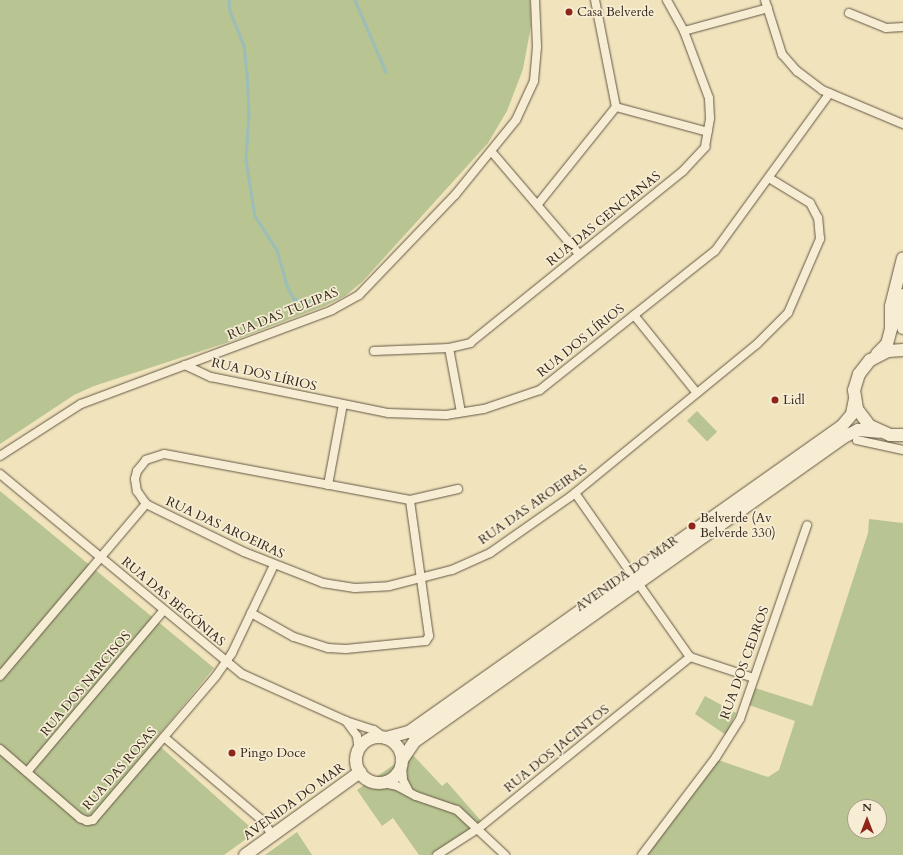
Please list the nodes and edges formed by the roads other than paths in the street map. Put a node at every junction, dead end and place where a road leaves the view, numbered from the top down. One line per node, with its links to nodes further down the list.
1 (535, 0): 13 (street, RUA DAS TULIPAS)
2 (595, 0): 10 (street)
3 (667, 0): 8 (street, RUA DAS GENCIANAS)
4 (765, 0): 5 (street)
5 (768, 8): 8 (street); 9 (street)
6 (849, 12): 7 (street)
7 (903, 27)
8 (684, 31): 12 (street, RUA DAS GENCIANAS)
9 (830, 94): 11 (street); 14 (street, RUA DOS LÍRIOS)
10 (616, 107): 12 (street); 15 (street)
11 (903, 124)
12 (708, 132): 16 (street, RUA DAS GENCIANAS)
13 (491, 151): 15 (street); 25 (street, RUA DAS TULIPAS)
14 (769, 178): 19 (street, RUA DOS LÍRIOS); 26 (street, RUA DAS AROEIRAS)
15 (538, 204): 16 (street)
16 (579, 254): 21 (street, RUA DAS GENCIANAS)
17 (903, 258): 24 (main road, AVENIDA DO MAR)
18 (903, 295): 20 (main road)
19 (634, 315): 26 (street); 29 (street, RUA DOS LÍRIOS)
20 (903, 328)
21 (449, 348): 23 (street, RUA DAS GENCIANAS); 29 (street)
22 (903, 350): 24 (main road)
23 (374, 351)
24 (877, 355): 27 (main road, AVENIDA DO MAR)
25 (185, 365): 28 (street, RUA DOS LÍRIOS); 34 (street, RUA DAS TULIPAS)
26 (697, 393): 38 (street, RUA DAS AROEIRAS)
27 (855, 398): 30 (main road); 45 (main road, AVENIDA DO MAR)
28 (343, 404): 29 (street, RUA DOS LÍRIOS); 36 (street)
29 (461, 412)
30 (879, 432): 31 (main road, AVENIDA DO MAR); 45 (main road, AVENIDA DO MAR)
31 (903, 435)
32 (857, 440): 33 (street)
33 (903, 450)
34 (0, 456)
35 (0, 474): 42 (street, RUA DAS BEGÓNIAS)
36 (328, 485): 39 (street, RUA DAS AROEIRAS); 40 (street, RUA DAS AROEIRAS)
37 (458, 489): 39 (street, RUA DAS AROEIRAS)
38 (575, 493): 44 (street, RUA DAS AROEIRAS); 45 (street)
39 (410, 500): 44 (street)
40 (146, 504): 42 (street); 43 (street, RUA DAS AROEIRAS)
41 (807, 525): 51 (street, RUA DOS CEDROS)
42 (101, 558): 46 (street, RUA DAS BEGÓNIAS); 50 (street)
43 (274, 565): 44 (street, RUA DAS AROEIRAS); 47 (street, RUA DAS ROSAS)
44 (422, 578): 47 (street)
45 (636, 579): 48 (street); 54 (main road, AVENIDA DO MAR); 57 (main road, AVENIDA DO MAR)
46 (164, 610): 49 (street, RUA DAS BEGÓNIAS); 58 (street, RUA DOS NARCISOS)
47 (251, 613): 49 (street, RUA DAS ROSAS)
48 (690, 657): 51 (street); 62 (street, RUA DOS JACINTOS)
49 (225, 660): 52 (street, RUA DAS BEGÓNIAS); 53 (street, RUA DAS ROSAS)
50 (0, 676)
51 (754, 678): 67 (street, RUA DOS CEDROS)
52 (346, 721): 54 (street, RUA DAS BEGÓNIAS); 56 (street)
53 (164, 737): 58 (street, RUA DAS ROSAS); 63 (street)
54 (386, 738): 56 (main road, AVENIDA DO MAR); 57 (main road)
55 (0, 749): 58 (street, RUA DAS ROSAS)
56 (359, 752): 59 (main road, AVENIDA DO MAR)
57 (402, 763): 60 (main road, AVENIDA DO MAR); 61 (street)
58 (27, 772)
59 (360, 772): 60 (main road, AVENIDA DO MAR); 63 (main road, AVENIDA DO MAR)
60 (378, 782): 61 (street)
61 (409, 792): 62 (street)
62 (479, 828): 65 (street, RUA DOS JACINTOS); 66 (street)
63 (272, 835): 64 (main road, AVENIDA DO MAR)
64 (245, 855)
65 (437, 855)
66 (506, 855)
67 (642, 855)

